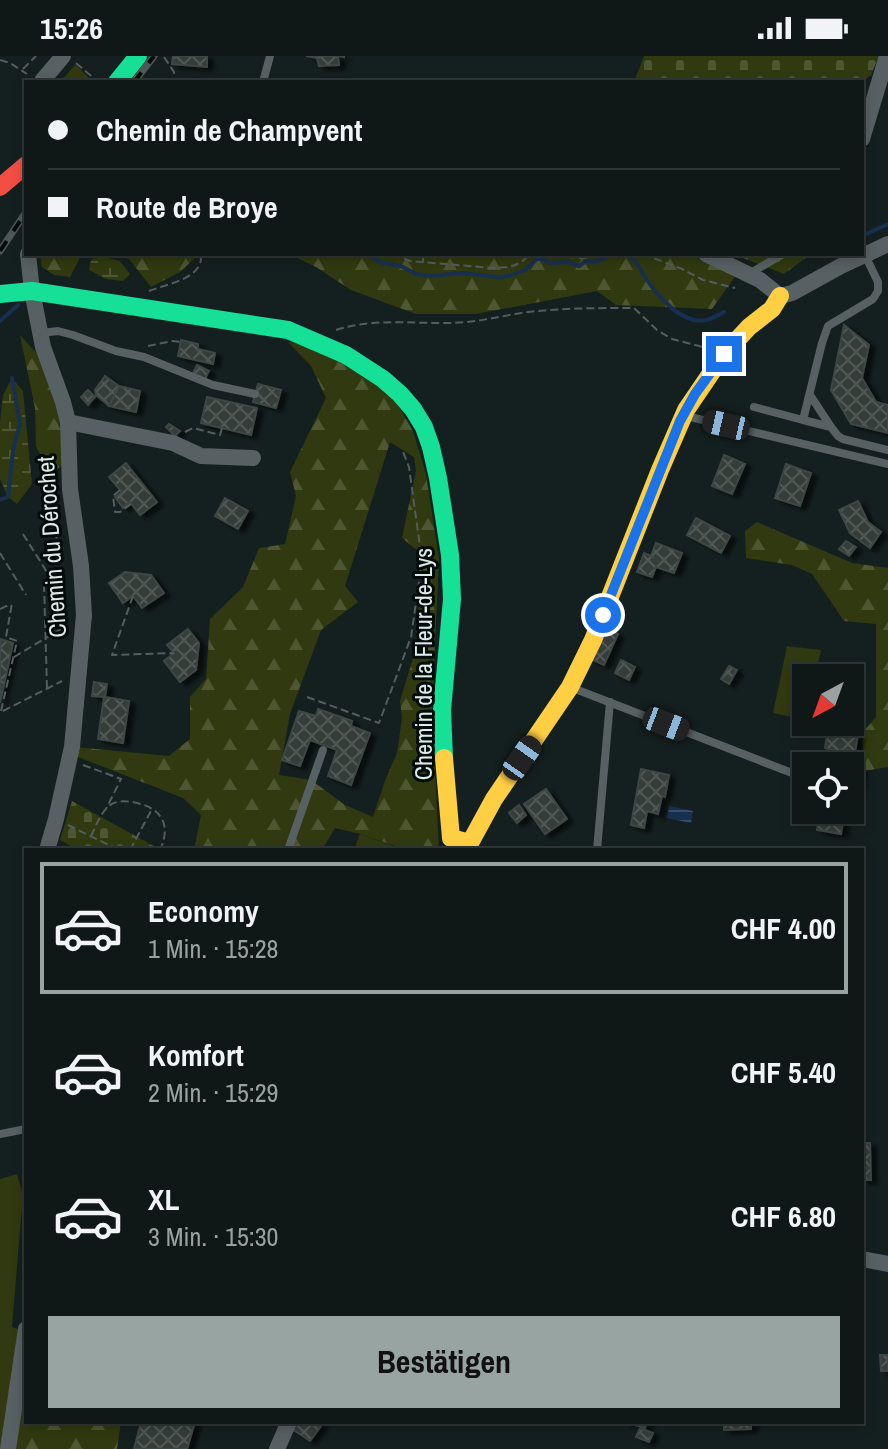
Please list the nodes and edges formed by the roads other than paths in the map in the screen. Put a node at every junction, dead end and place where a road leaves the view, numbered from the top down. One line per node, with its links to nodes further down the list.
1 (63, 56): 5 (street)
2 (138, 56): 6 (street)
3 (270, 56): 7 (lane)
4 (887, 56): 8 (street)
5 (35, 78)
6 (119, 80)
7 (264, 80)
8 (864, 132)
9 (24, 167): 10 (street)
10 (0, 187)
11 (888, 244): 12 (street)
12 (864, 252)
13 (28, 256): 21 (street, Chemin du Dérochet)
14 (710, 256): 18 (street)
15 (780, 256): 18 (lane)
16 (829, 256): 19 (street)
17 (854, 256): 19 (street); 20 (lane)
18 (749, 274): 23 (street)
19 (826, 274): 23 (street)
20 (883, 289): 26 (lane)
21 (32, 291): 22 (street, Chemin de la Fleur-de-Lys); 24 (street, Chemin du Dérochet); 39 (street, Chemin de la Fleur-de-Lys)
22 (0, 294)
23 (780, 296): 28 (street)
24 (40, 333): 25 (lane); 30 (street, Chemin du Dérochet)
25 (255, 394)
26 (810, 395): 29 (lane); 31 (lane)
27 (754, 407): 29 (lane)
28 (684, 412): 34 (lane); 35 (street)
29 (803, 420): 31 (lane)
30 (68, 422): 33 (street); 41 (street, Chemin du Dérochet)
31 (831, 427): 32 (lane)
32 (888, 450)
33 (253, 458)
34 (888, 464)
35 (570, 687): 36 (lane); 40 (street)
36 (610, 702): 38 (lane); 43 (lane)
37 (323, 750): 42 (lane)
38 (792, 773)
39 (451, 844): 40 (street)
40 (469, 846)
41 (48, 848)
42 (289, 848)
43 (597, 848)
44 (24, 1129): 45 (lane)
45 (0, 1134)
46 (864, 1259): 47 (street)
47 (888, 1264)
48 (24, 1342): 50 (street)
49 (288, 1424): 51 (street)
50 (8, 1449)
51 (277, 1449)

